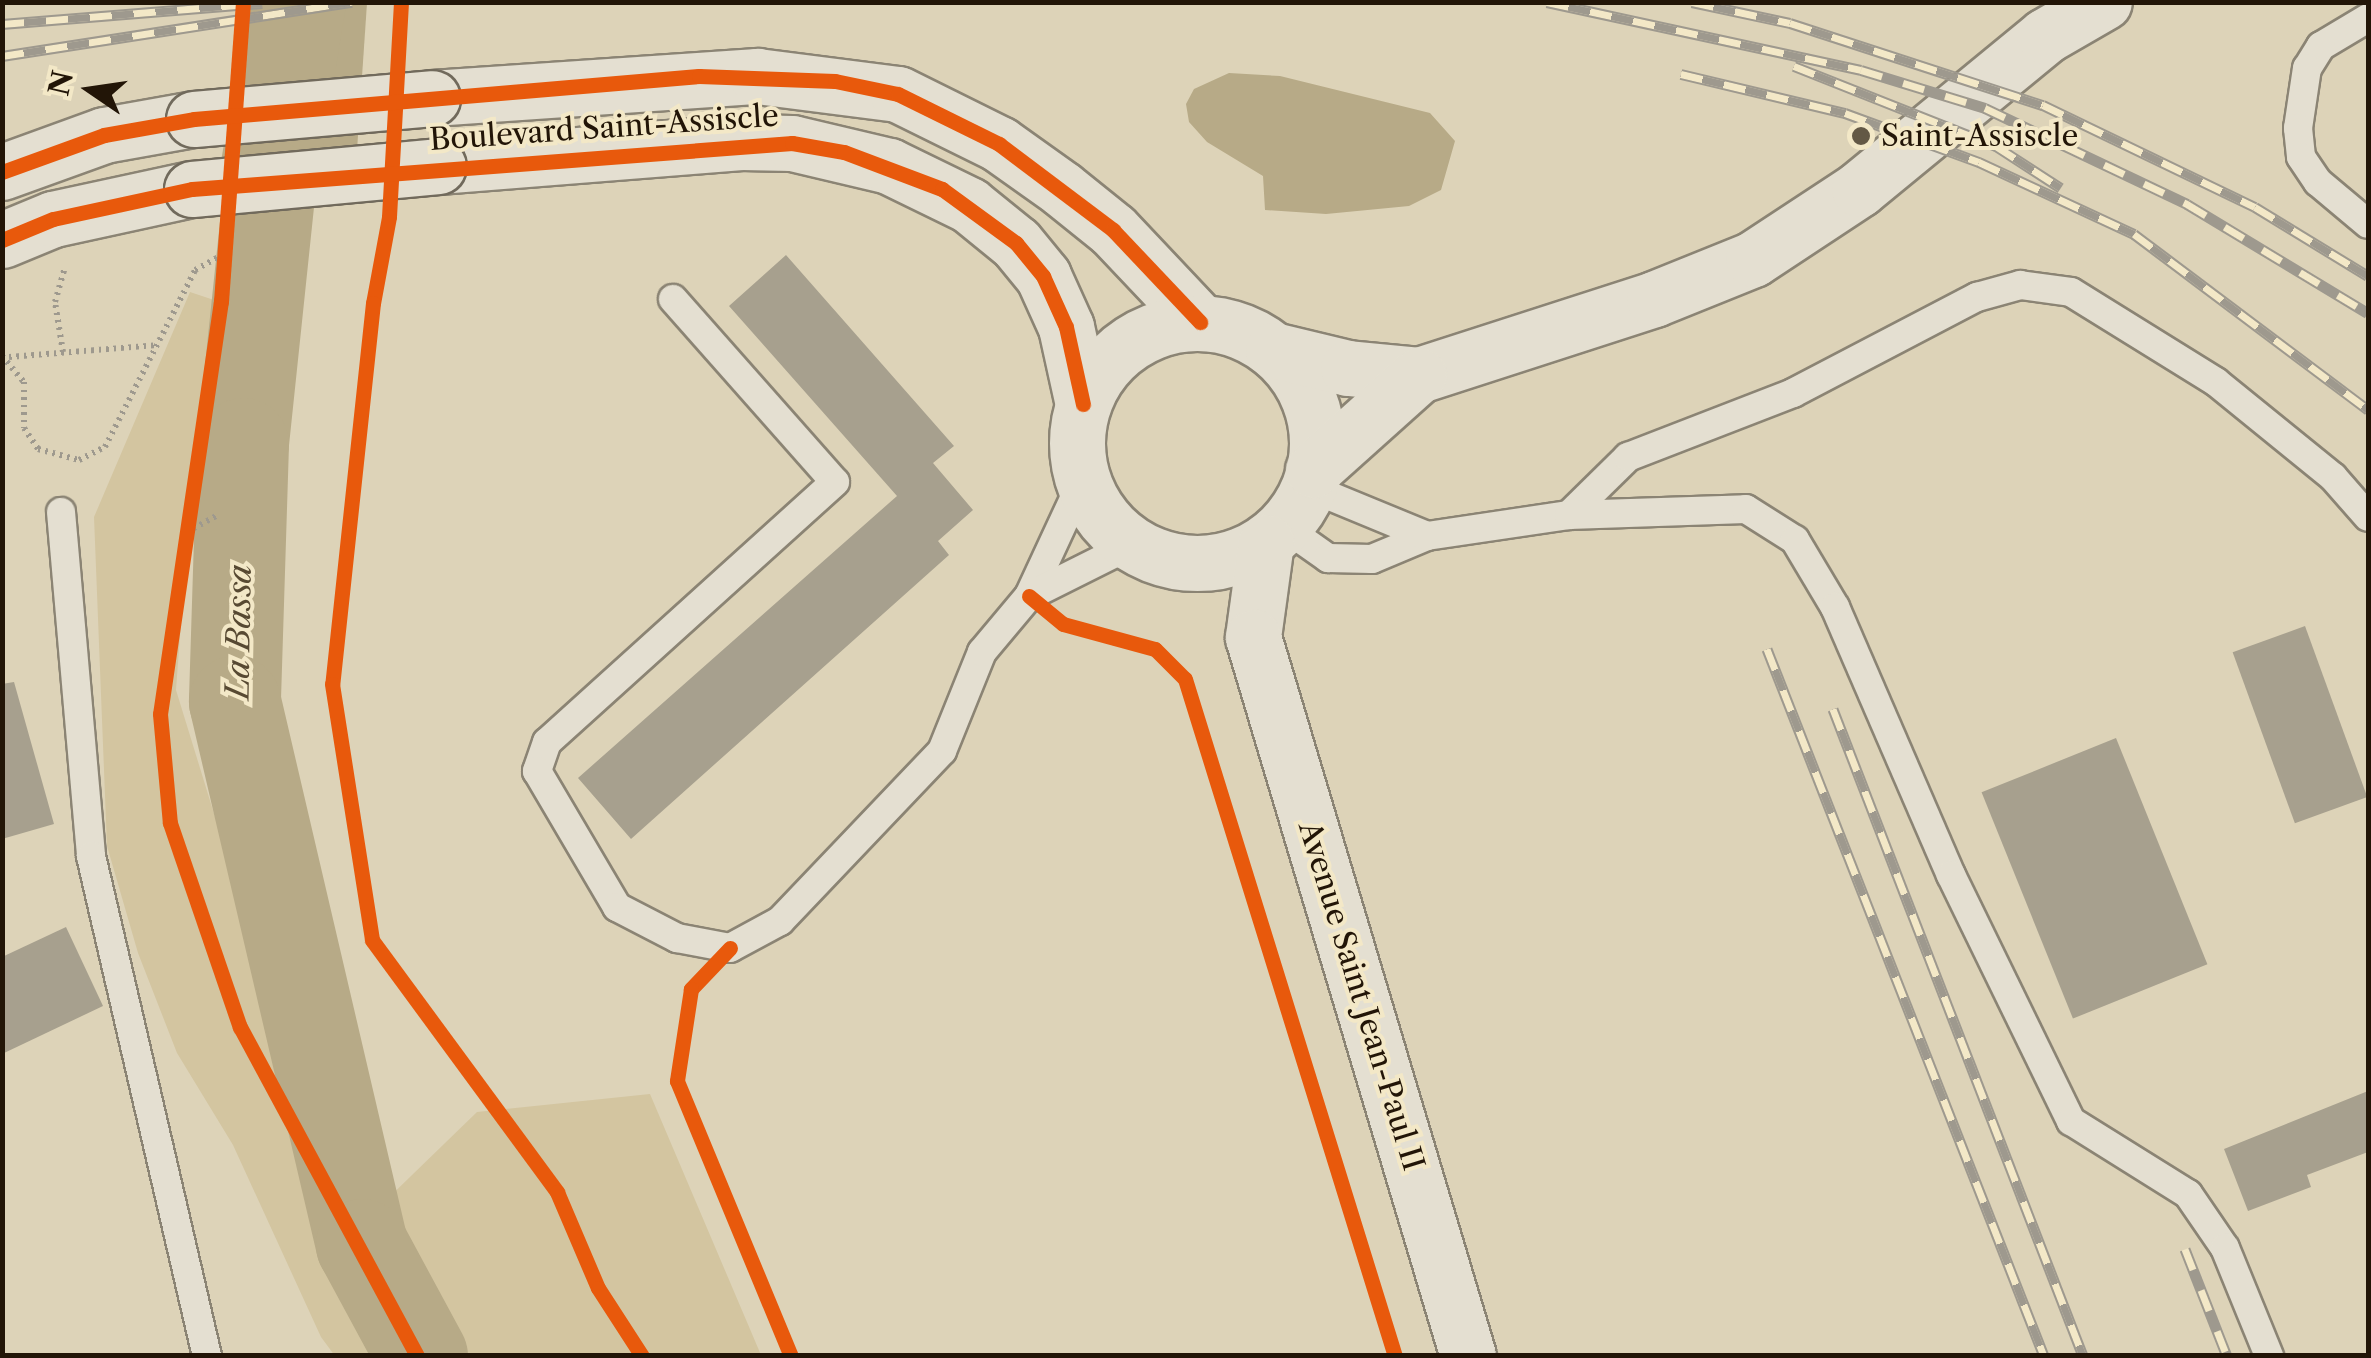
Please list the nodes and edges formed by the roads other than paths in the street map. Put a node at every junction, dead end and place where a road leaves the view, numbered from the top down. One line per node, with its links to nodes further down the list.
1 (2104, 2): 9 (street)
2 (2368, 18): 4 (lane)
3 (2, 172): 7 (street, Boulevard Saint-Assiscle, bridge)
4 (2368, 224)
5 (23, 232): 10 (street, Boulevard Saint-Assiscle, bridge)
6 (673, 299): 18 (lane)
7 (1200, 322): 8 (street); 10 (street)
8 (1273, 350): 9 (street); 12 (street)
9 (1419, 375): 12 (street)
10 (1082, 404): 11 (street)
11 (1082, 482): 17 (street); 18 (lane)
12 (1293, 506): 16 (lane); 16 (lane); 17 (street); 19 (street, Avenue Saint Jean-Paul II)
13 (62, 512): 20 (lane)
14 (1569, 515): 15 (lane); 16 (lane); 22 (lane)
15 (2368, 517)
16 (1428, 536)
17 (1143, 551): 18 (lane); 19 (street)
18 (1028, 596)
19 (1253, 637): 21 (street, Avenue Saint Jean-Paul II)
20 (208, 1356)
21 (1468, 1356)
22 (2269, 1356)

